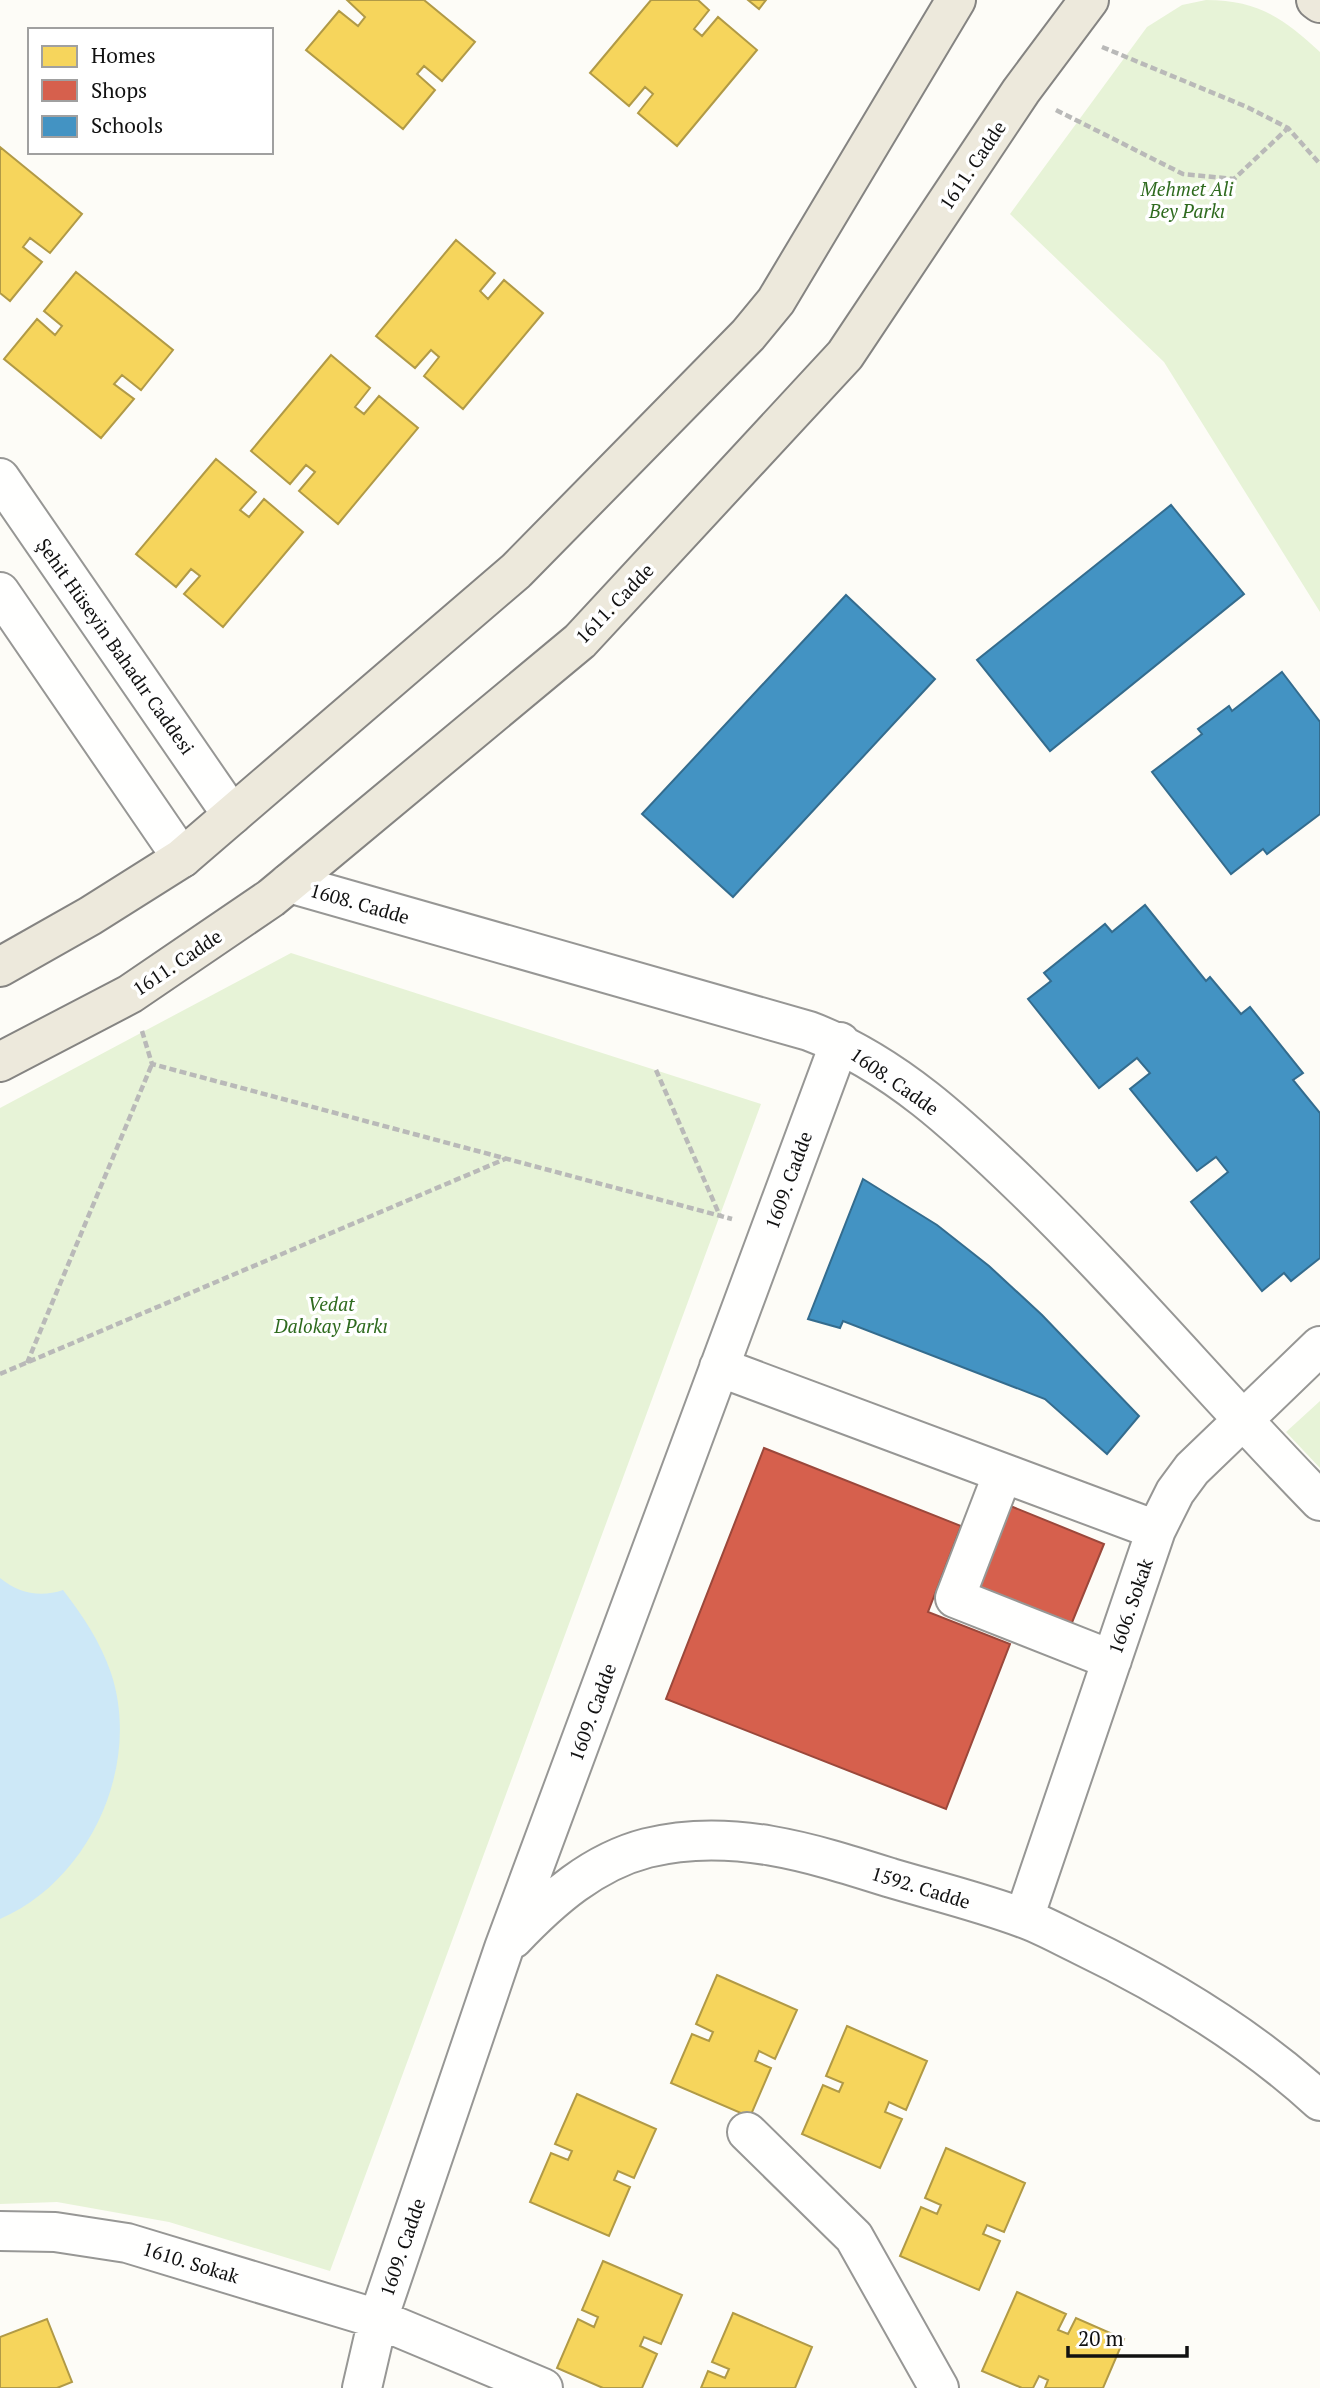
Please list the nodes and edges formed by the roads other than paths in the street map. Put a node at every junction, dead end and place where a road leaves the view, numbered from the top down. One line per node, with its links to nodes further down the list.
1 (956, 0): 7 (main road)
2 (1089, 0): 4 (main road, 1611. Cadde)
3 (1101, 0): 4 (main road)
4 (1066, 32): 9 (main road, 1611. Cadde)
5 (0, 478): 7 (street, Şehit Hüseyin Bahadır Caddesi)
6 (0, 592): 8 (street)
7 (232, 815): 8 (main road)
8 (182, 858): 10 (main road)
9 (289, 883): 11 (street, 1608. Cadde); 12 (main road, 1611. Cadde)
10 (0, 967)
11 (839, 1042): 14 (street, 1609. Cadde); 15 (street, 1608. Cadde)
12 (0, 1062)
13 (1320, 1346): 15 (street, 1606. Sokak)
14 (719, 1367): 16 (street); 21 (street, 1609. Cadde)
15 (1240, 1419): 17 (street, 1608. Cadde); 18 (street, 1606. Sokak)
16 (1003, 1474): 18 (street); 19 (street)
17 (1320, 1501)
18 (1156, 1530): 19 (street, 1606. Sokak)
19 (1112, 1660): 20 (street, 1606. Sokak)
20 (1024, 1919): 21 (street, 1592. Cadde); 22 (street, 1592. Cadde)
21 (504, 1948): 25 (street, 1609. Cadde)
22 (1320, 2101)
23 (747, 2132): 28 (street)
24 (0, 2231): 25 (street, 1610. Sokak)
25 (378, 2319): 26 (street, 1609. Cadde); 27 (street, 1610. Sokak)
26 (362, 2388)
27 (543, 2388)
28 (939, 2388)

